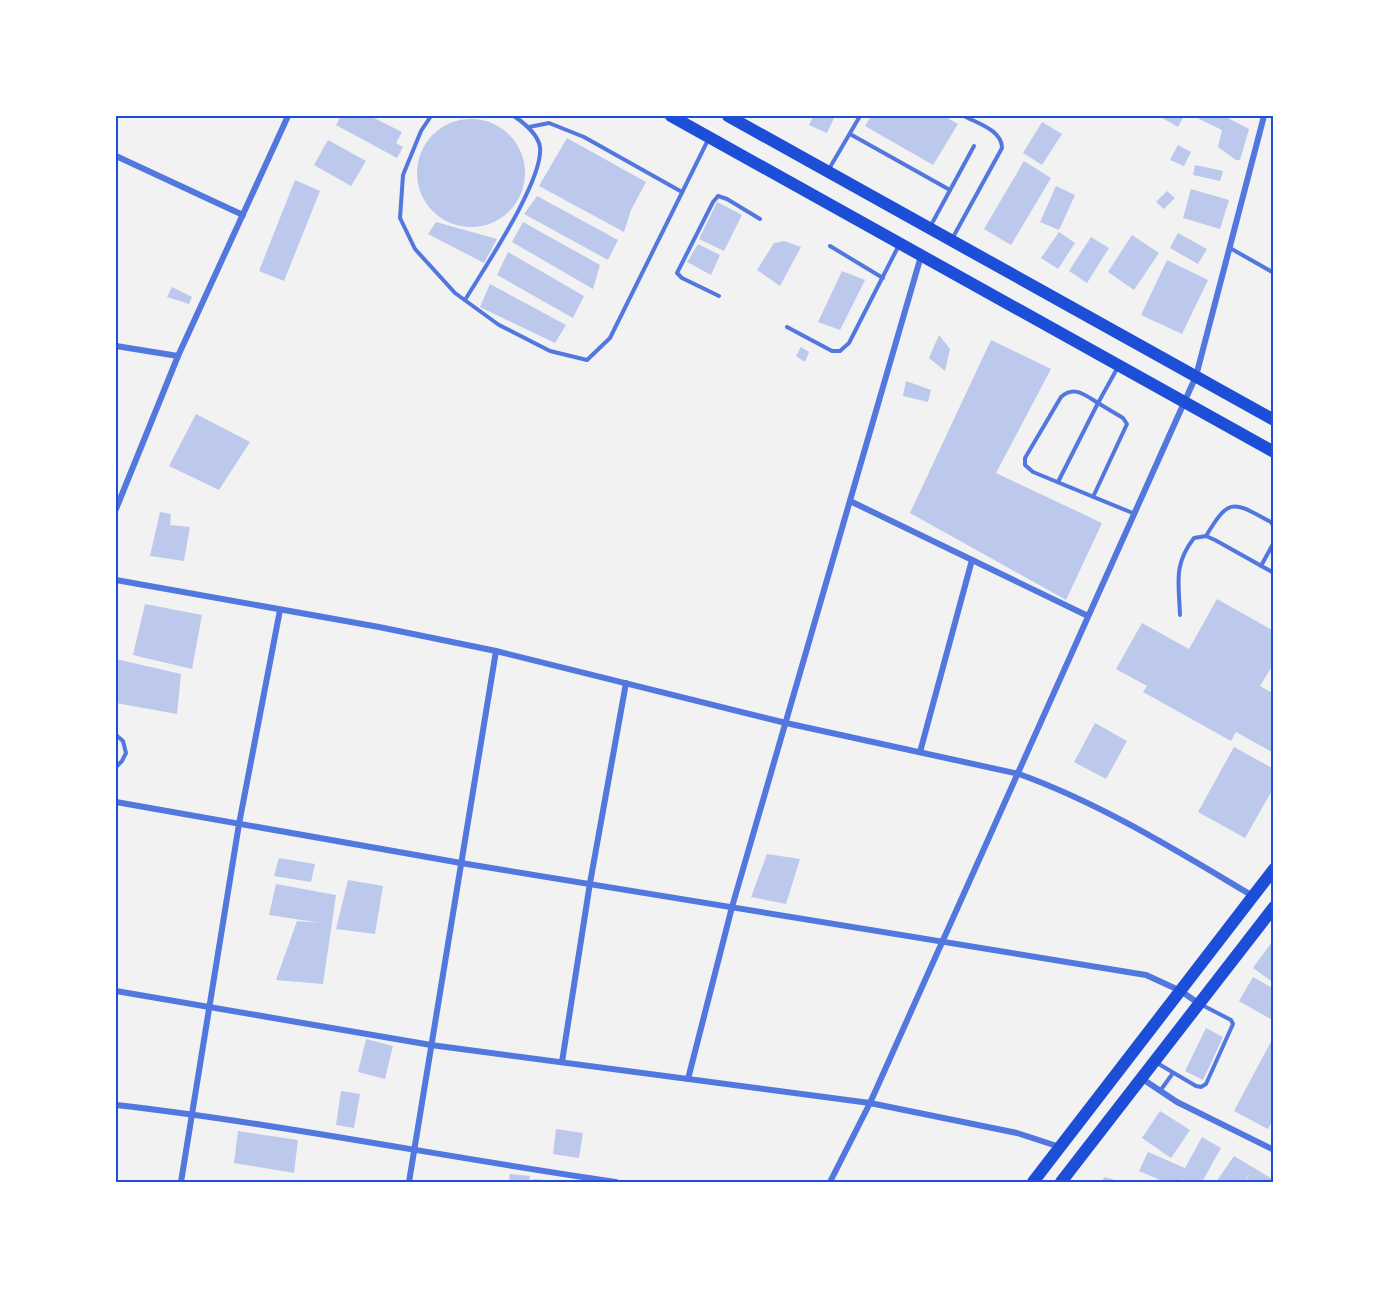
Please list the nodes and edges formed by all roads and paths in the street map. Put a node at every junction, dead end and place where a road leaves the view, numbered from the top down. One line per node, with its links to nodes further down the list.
1 (288, 116): 17 (street)
2 (431, 116): 28 (lane)
3 (514, 116): 9 (lane)
4 (671, 116): 11 (highway)
5 (728, 116): 14 (highway)
6 (860, 116): 10 (lane)
7 (964, 116): 20 (lane)
8 (1264, 116): 23 (street)
9 (529, 128): 16 (lane); 28 (lane)
10 (850, 134): 14 (lane); 15 (lane)
11 (710, 137): 16 (lane); 21 (highway)
12 (974, 146): 15 (lane)
13 (116, 156): 17 (street)
14 (828, 171): 19 (highway)
15 (950, 190): 19 (lane)
16 (682, 192): 28 (lane)
17 (243, 215): 31 (street)
18 (760, 219): 27 (lane)
19 (929, 229): 20 (highway)
20 (951, 240): 33 (highway)
21 (900, 244): 24 (highway); 26 (lane)
22 (830, 246): 26 (lane)
23 (1230, 248): 25 (lane); 33 (street)
24 (921, 256): 32 (highway); 40 (street)
25 (1274, 273)
26 (883, 278): 29 (lane)
27 (718, 296)
28 (465, 300)
29 (787, 327)
30 (116, 346): 31 (street)
31 (178, 356): 41 (street)
32 (1118, 366): 34 (lane); 35 (highway)
33 (1196, 376): 35 (street); 36 (highway)
34 (1098, 403): 38 (lane); 38 (lane); 39 (lane)
35 (1184, 403): 37 (highway); 42 (street)
36 (1274, 420)
37 (1274, 452)
38 (1058, 482): 39 (lane)
39 (1092, 496): 42 (lane)
40 (850, 501): 46 (street); 55 (street)
41 (116, 509)
42 (1135, 514): 52 (street)
43 (1274, 527): 44 (lane)
44 (1206, 536): 47 (lane); 51 (lane)
45 (1274, 542): 47 (lane)
46 (972, 560): 52 (street); 57 (street)
47 (1261, 566): 48 (lane)
48 (1274, 573)
49 (116, 580): 50 (street)
50 (280, 610): 53 (street); 61 (street)
51 (1180, 615)
52 (1088, 616): 59 (street)
53 (496, 651): 54 (street); 62 (street)
54 (626, 683): 55 (street); 64 (street)
55 (786, 723): 57 (street); 66 (street)
56 (116, 735): 58 (lane)
57 (920, 752): 59 (street)
58 (116, 767)
59 (1019, 774): 65 (street); 68 (street)
60 (116, 802): 61 (street)
61 (239, 824): 62 (street); 72 (street)
62 (461, 862): 64 (street); 73 (street)
63 (1274, 869): 65 (highway)
64 (590, 882): 66 (street); 75 (street)
65 (1253, 896): 69 (highway)
66 (732, 907): 68 (street); 78 (street)
67 (1273, 909): 71 (highway)
68 (941, 942): 69 (street); 80 (street)
69 (1180, 991): 71 (street); 83 (highway)
70 (116, 992): 72 (street)
71 (1198, 1003): 74 (highway); 76 (lane)
72 (210, 1008): 73 (street); 82 (street)
73 (431, 1045): 75 (street); 84 (street)
74 (1154, 1061): 76 (lane); 77 (highway)
75 (562, 1062): 78 (street)
76 (1173, 1073): 79 (lane)
77 (1141, 1078): 79 (street); 91 (highway)
78 (688, 1079): 80 (street)
79 (1160, 1091): 85 (street)
80 (870, 1103): 83 (street); 89 (street)
81 (116, 1105): 82 (street)
82 (194, 1114): 84 (street); 86 (street)
83 (1060, 1147): 90 (highway)
84 (414, 1149): 87 (street); 88 (street)
85 (1274, 1150)
86 (181, 1182)
87 (409, 1182)
88 (616, 1182)
89 (830, 1182)
90 (1033, 1182)
91 (1061, 1182)

